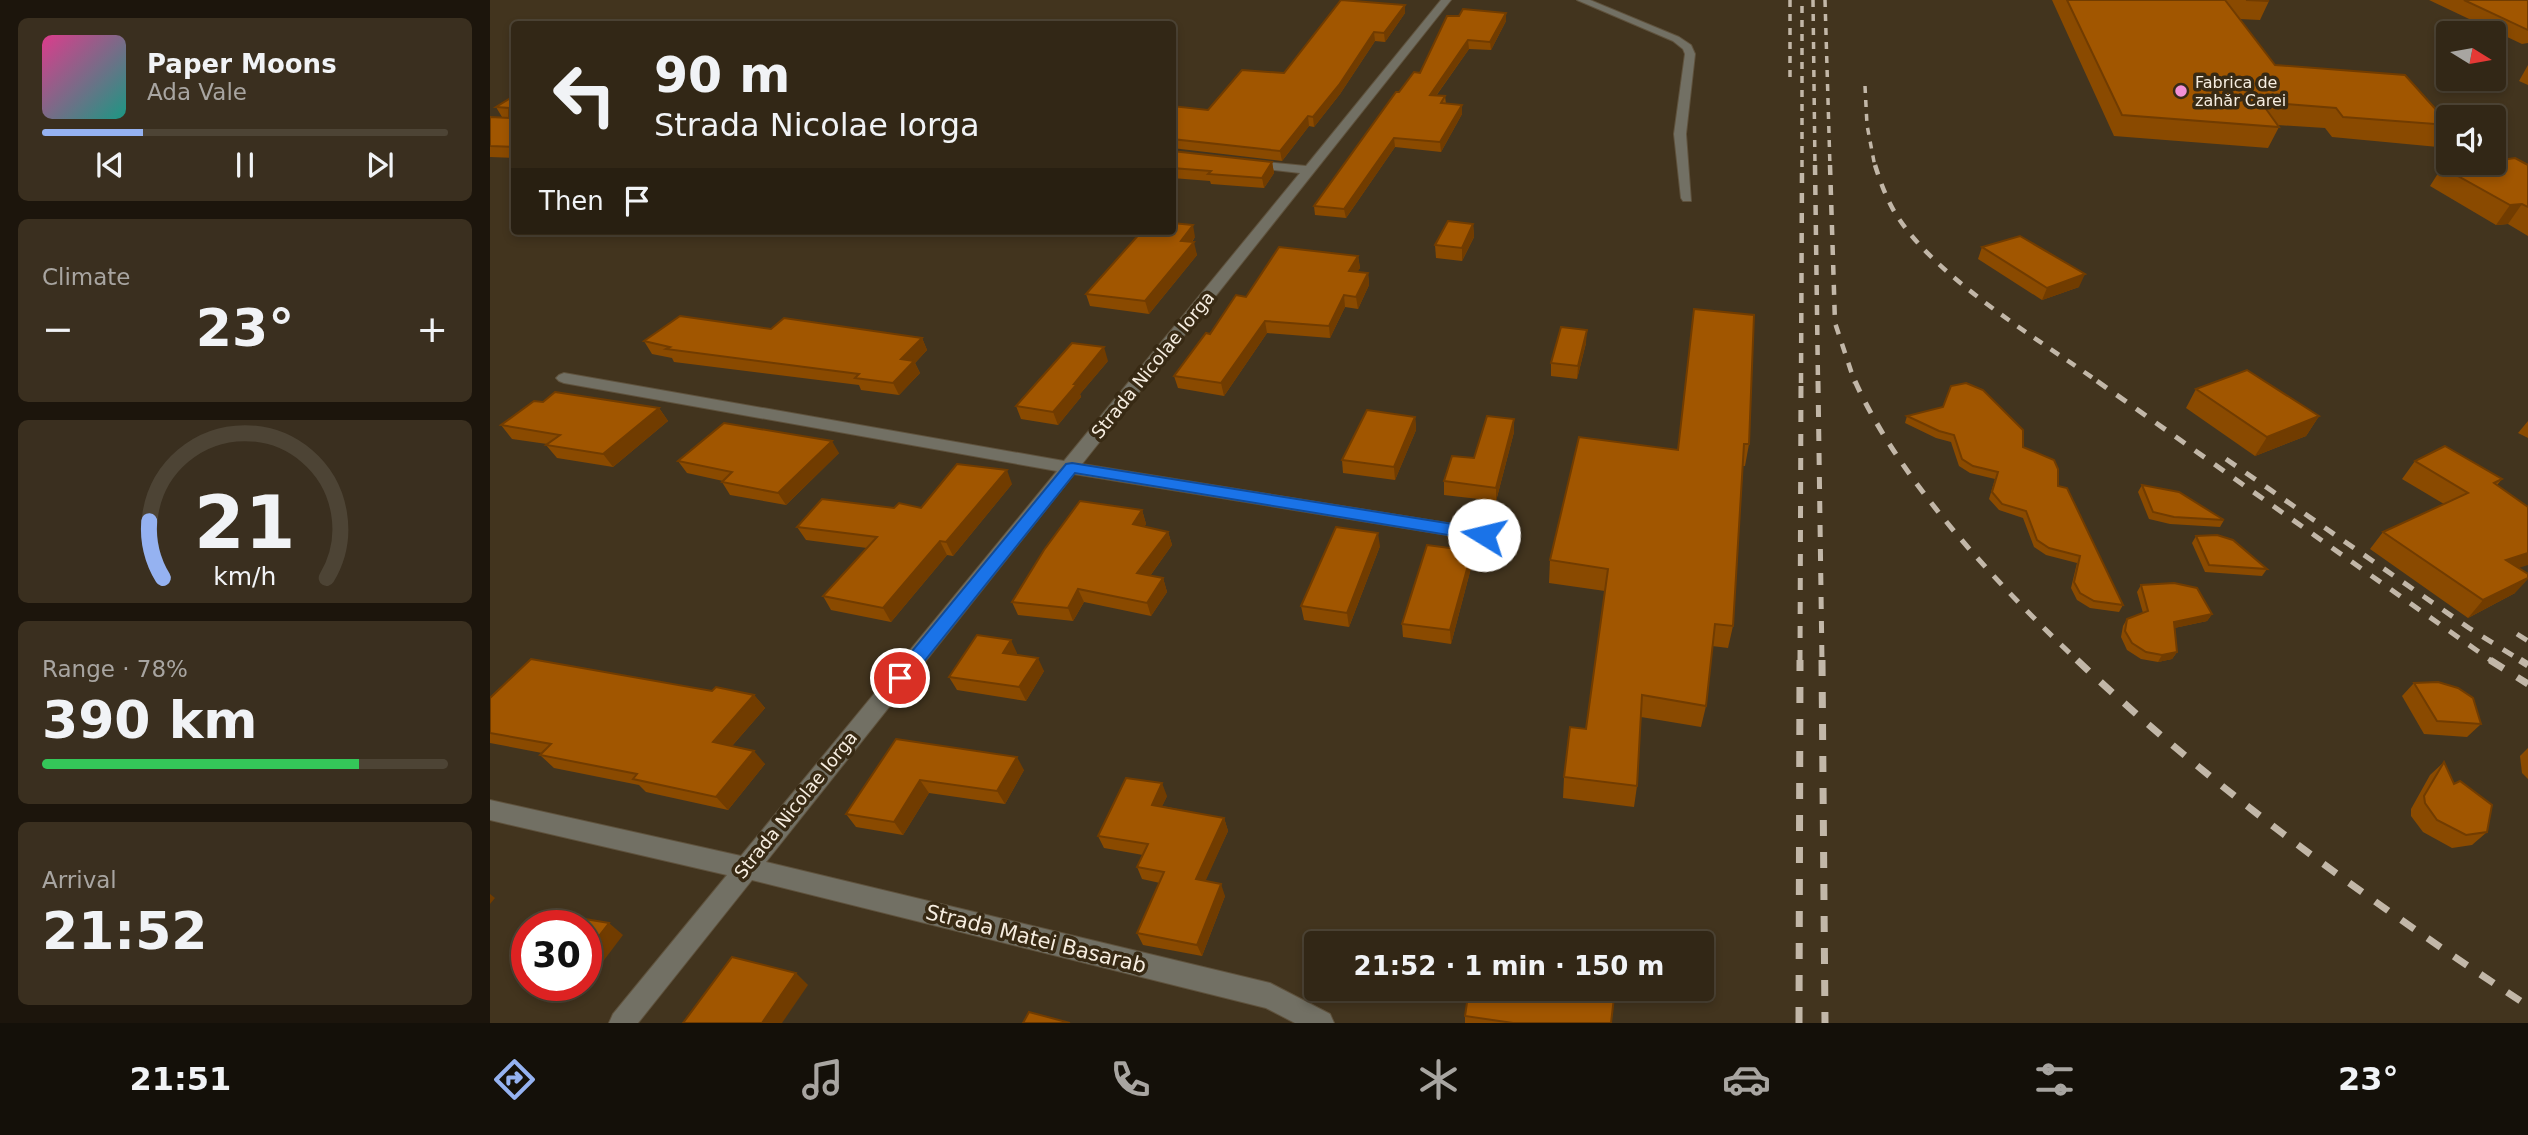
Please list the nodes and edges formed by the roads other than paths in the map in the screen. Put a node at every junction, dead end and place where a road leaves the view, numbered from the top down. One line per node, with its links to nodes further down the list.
1 (1446, 0): 4 (street, Strada Nicolae Iorga)
2 (1582, 0): 5 (street)
3 (1241, 162): 4 (street)
4 (1309, 170): 7 (street, Strada Nicolae Iorga)
5 (1687, 198)
6 (564, 378): 7 (street)
7 (1072, 468): 8 (street); 10 (street, Strada Nicolae Iorga)
8 (1484, 535)
9 (490, 810): 10 (street, Strada Matei Basarab)
10 (745, 868): 11 (street, Strada Nicolae Iorga); 12 (street, Strada Matei Basarab)
11 (622, 1023)
12 (1321, 1023)

